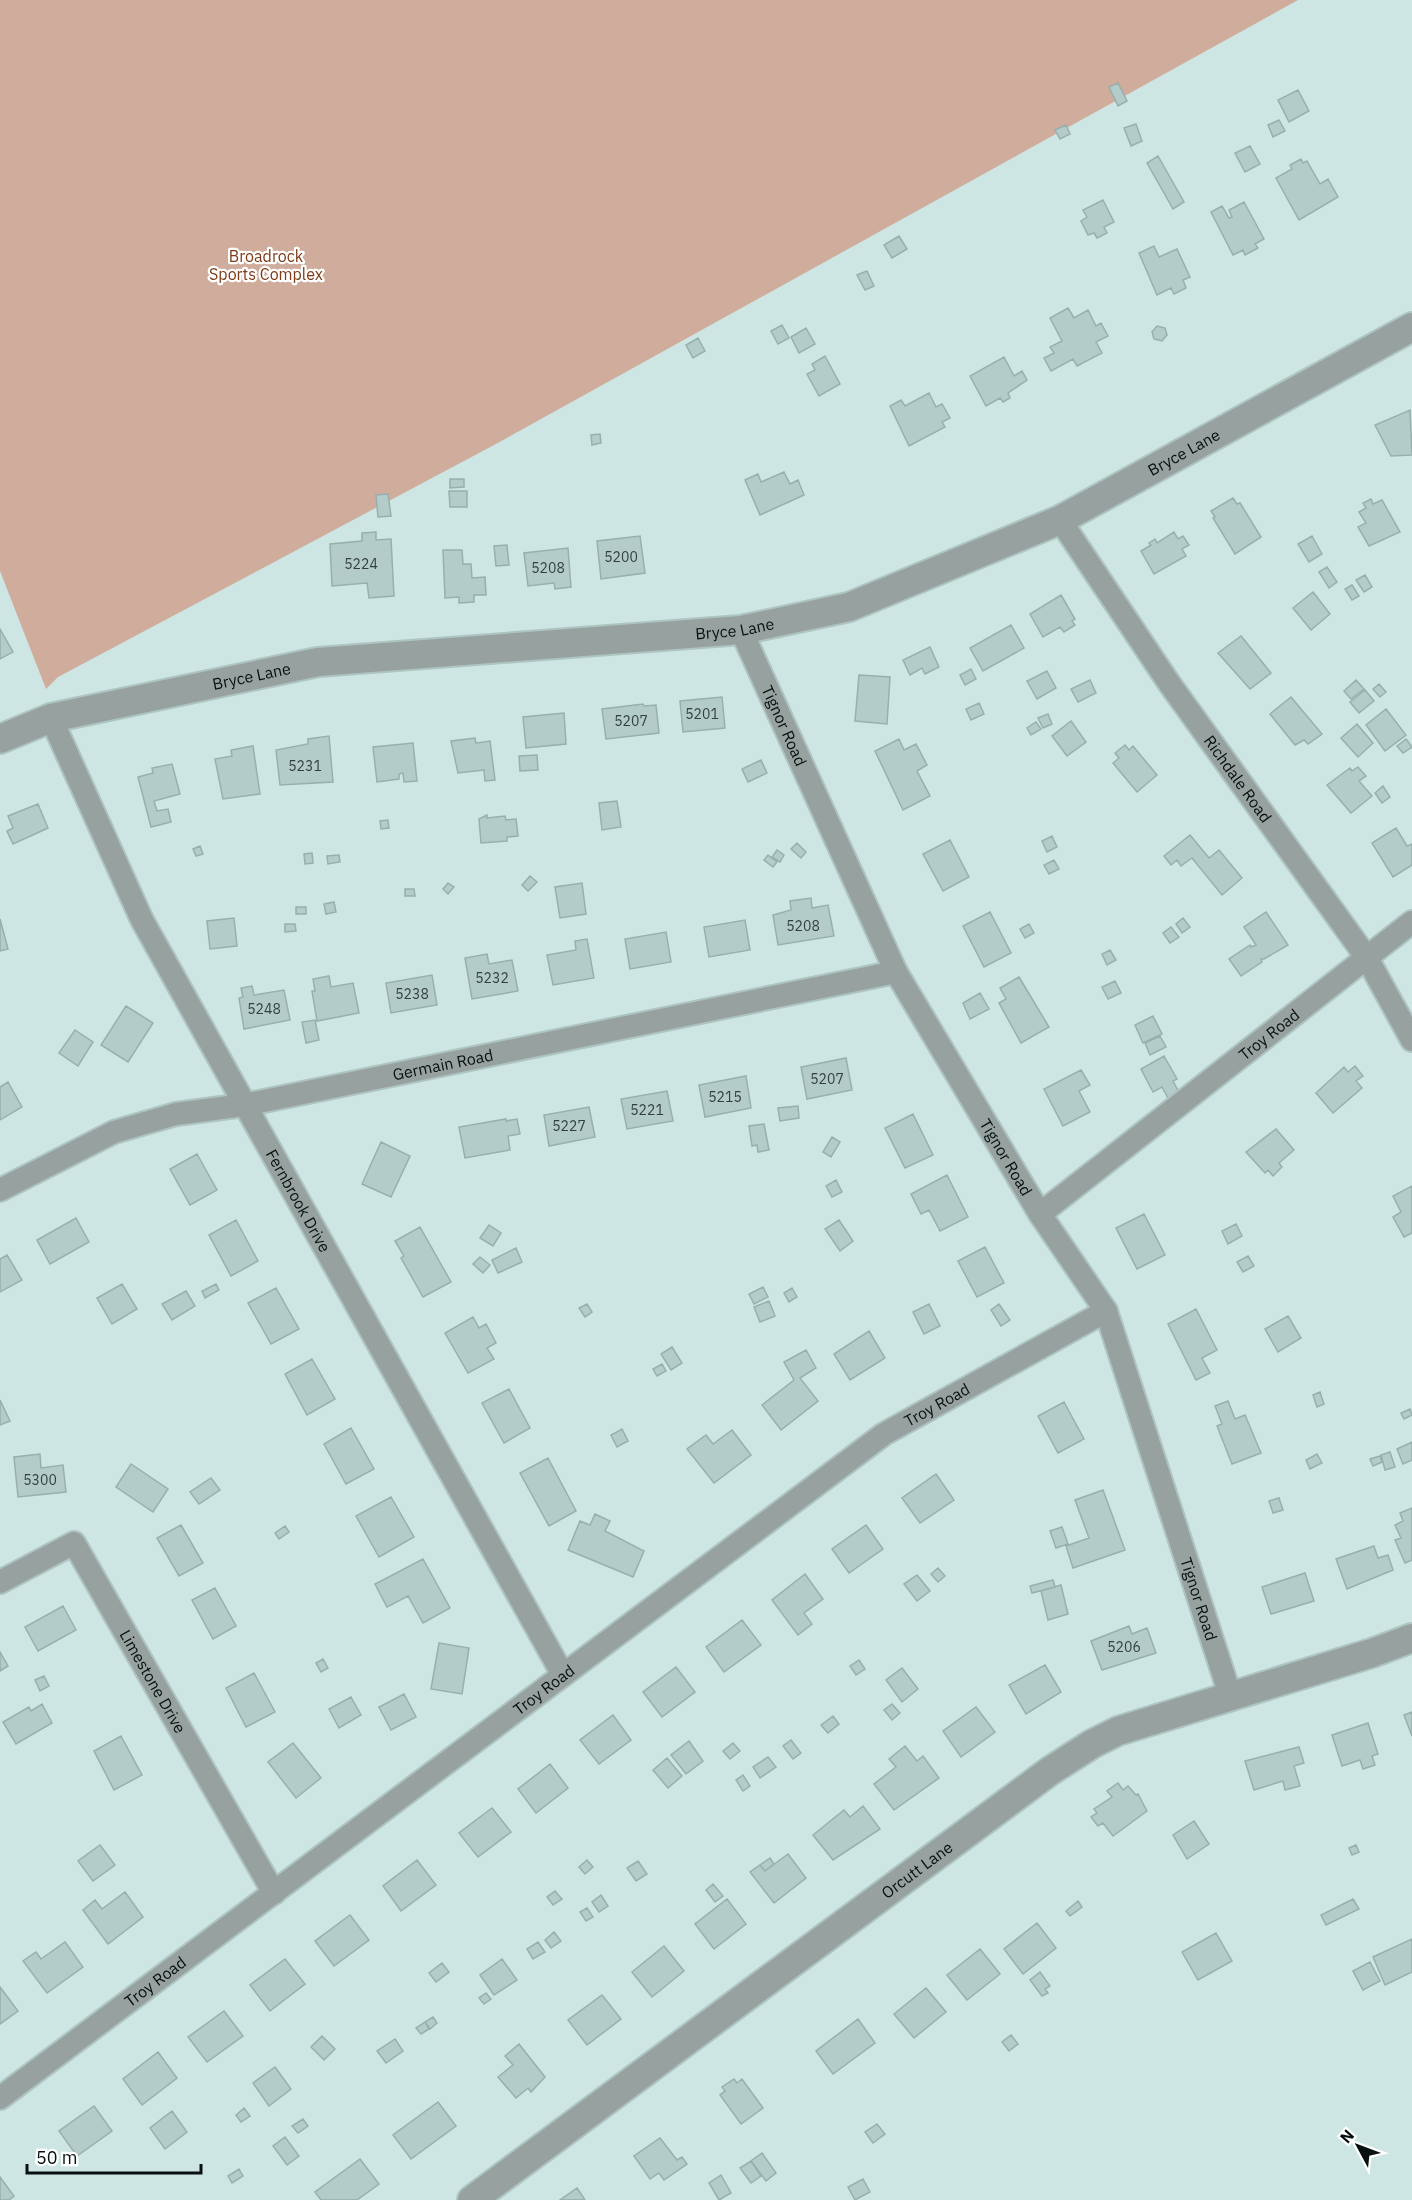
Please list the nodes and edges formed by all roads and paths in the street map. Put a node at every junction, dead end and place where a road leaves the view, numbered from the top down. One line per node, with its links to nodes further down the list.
1 (1412, 327): 2 (street, Bryce Lane)
2 (1060, 520): 3 (street, Bryce Lane); 7 (street, Richdale Road)
3 (741, 630): 4 (street, Bryce Lane); 8 (street, Tignor Road)
4 (51, 718): 5 (street, Bryce Lane); 10 (street, Fernbrook Drive)
5 (0, 739)
6 (1412, 922): 7 (street, Troy Road)
7 (1367, 958): 9 (street, Richdale Road); 12 (street, Troy Road)
8 (897, 972): 10 (street, Germain Road); 12 (street, Tignor Road)
9 (1412, 1040)
10 (244, 1105): 11 (street, Germain Road); 16 (street, Fernbrook Drive)
11 (0, 1190)
12 (1040, 1214): 13 (street, Tignor Road)
13 (1106, 1311): 16 (street, Troy Road); 17 (street, Tignor Road)
14 (0, 1582): 18 (street, Limestone Drive)
15 (1412, 1638): 17 (street, Orcutt Lane)
16 (563, 1675): 18 (street, Troy Road)
17 (1231, 1698): 20 (street, Orcutt Lane)
18 (274, 1893): 19 (street, Troy Road)
19 (0, 2098)
20 (472, 2200)

